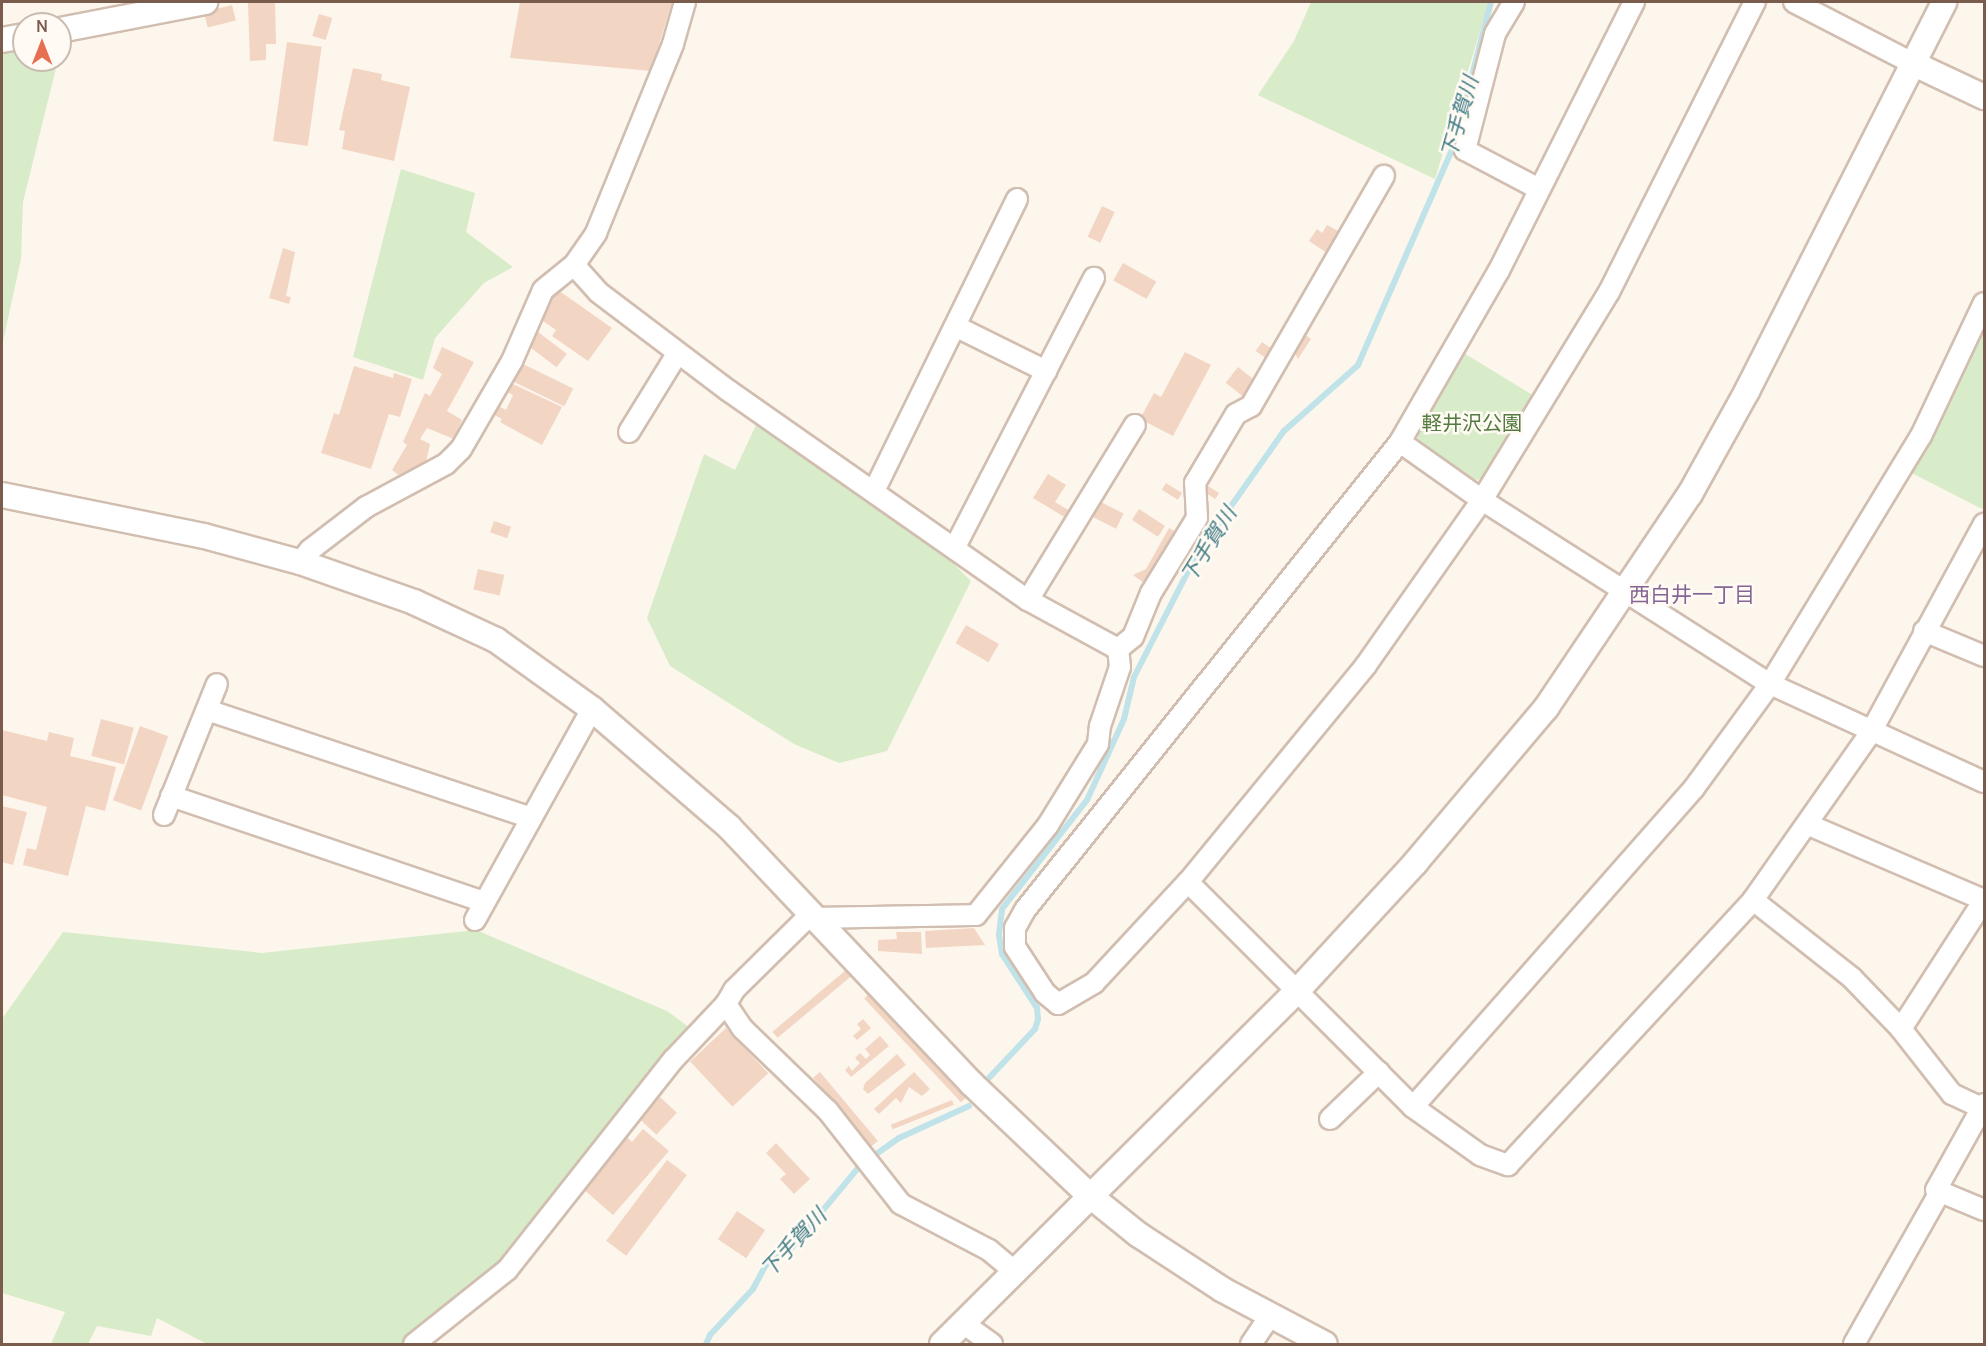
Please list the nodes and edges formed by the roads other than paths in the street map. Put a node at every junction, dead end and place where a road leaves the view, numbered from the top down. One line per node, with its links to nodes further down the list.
1 (685, 2): 14 (street)
2 (1514, 2): 12 (street)
3 (1634, 2): 12 (street)
4 (1755, 2): 25 (street)
5 (1794, 2): 9 (street)
6 (1944, 2): 9 (street)
7 (193, 3): 8 (street)
8 (72, 28)
9 (1912, 63): 10 (street); 29 (street)
10 (1984, 97)
11 (1384, 176): 32 (street)
12 (1539, 189): 22 (street)
13 (1017, 200): 17 (street)
14 (574, 265): 18 (street); 28 (street)
15 (1094, 278): 19 (street)
16 (1984, 303): 35 (street)
17 (955, 326): 19 (street); 23 (street)
18 (677, 354): 21 (street); 23 (street)
19 (1046, 371): 27 (street)
20 (1135, 425): 30 (street)
21 (629, 432)
22 (1400, 442): 25 (street); 44 (street)
23 (874, 490): 27 (street)
24 (2, 495): 28 (street)
25 (1482, 500): 29 (street); 44 (street)
26 (1984, 524): 31 (street)
27 (955, 547): 30 (street)
28 (300, 562): 36 (street)
29 (1625, 591): 35 (street); 49 (street)
30 (1028, 600): 32 (street)
31 (1924, 632): 33 (street); 38 (street)
32 (1118, 649): 47 (street)
33 (1984, 656)
34 (217, 684): 37 (street)
35 (1770, 684): 38 (street); 54 (street)
36 (592, 709): 42 (street); 47 (street)
37 (207, 710): 40 (street); 42 (street)
38 (1871, 732): 39 (street); 43 (street)
39 (1984, 782)
40 (171, 796): 41 (street); 46 (street)
41 (164, 814)
42 (532, 818): 46 (street)
43 (1809, 825): 45 (street); 51 (street)
44 (1188, 882): 49 (street)
45 (1753, 900): 51 (street); 54 (street)
46 (485, 902): 48 (street)
47 (818, 918): 50 (street); 57 (street)
48 (475, 920)
49 (1298, 990): 52 (street); 57 (street)
50 (726, 1004): 59 (street); 62 (street)
51 (1901, 1029): 53 (street)
52 (1379, 1072): 54 (street); 55 (street)
53 (1983, 1106): 56 (street)
54 (1413, 1107)
55 (1330, 1119)
56 (1940, 1192): 58 (street); 67 (street)
57 (1089, 1195): 59 (street); 60 (street)
58 (1984, 1210)
59 (1014, 1271): 61 (street)
60 (1270, 1316): 65 (street); 66 (street)
61 (963, 1323): 63 (street); 64 (street)
62 (414, 1344)
63 (942, 1344)
64 (992, 1344)
65 (1251, 1344)
66 (1325, 1344)
67 (1854, 1344)

